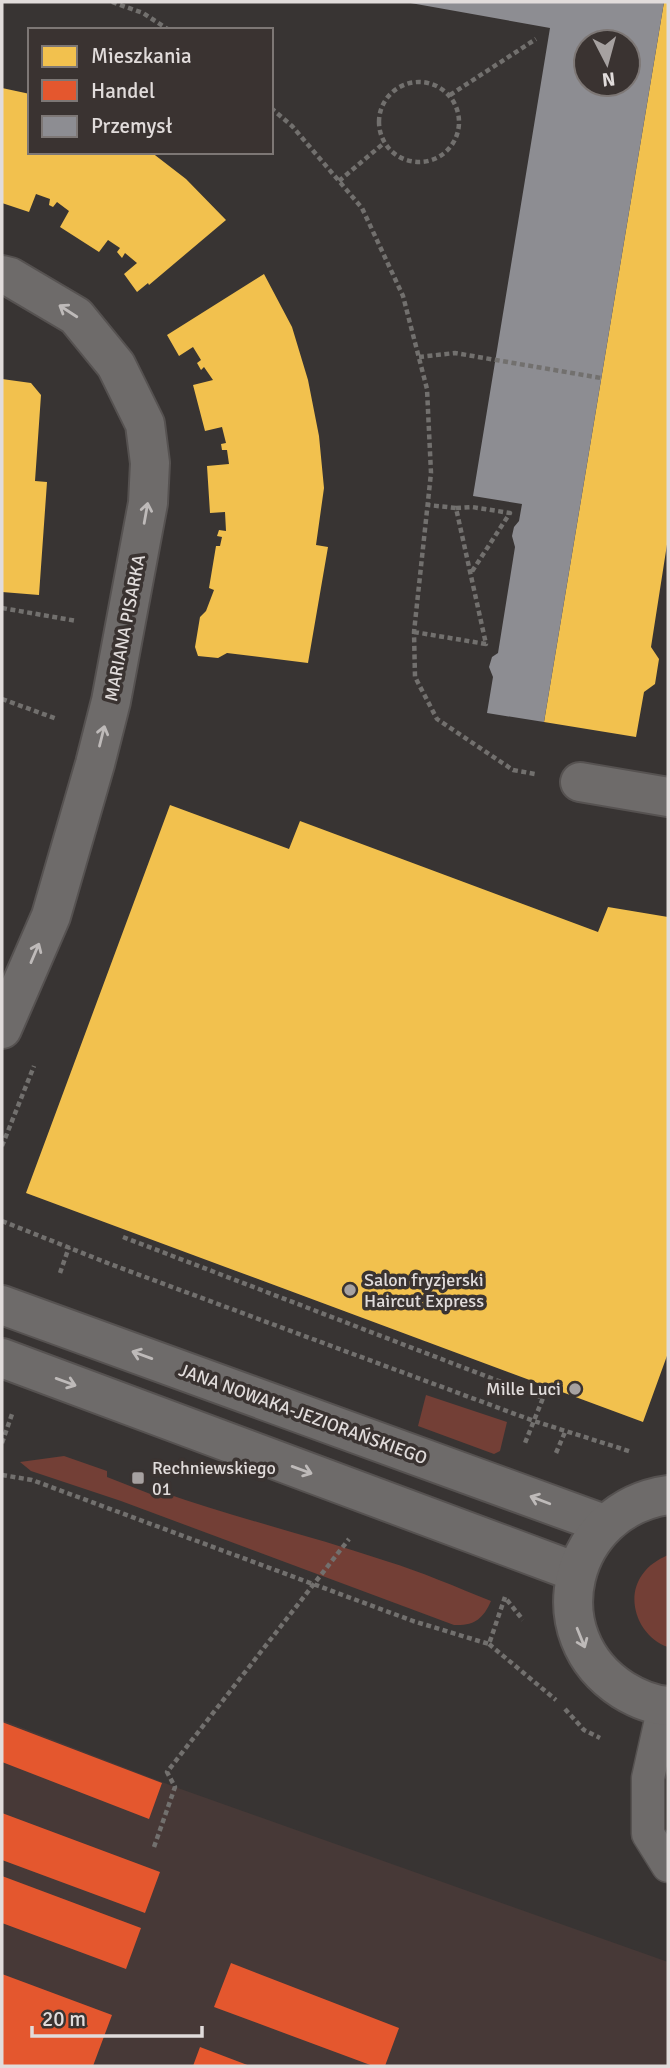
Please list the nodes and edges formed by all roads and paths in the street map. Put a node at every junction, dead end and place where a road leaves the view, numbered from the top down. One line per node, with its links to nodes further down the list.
1 (112, 2): 2 (path)
2 (167, 28)
3 (536, 39): 4 (path)
4 (450, 95): 6 (path); 6 (path)
5 (273, 110): 7 (path)
6 (384, 143): 7 (path)
7 (339, 181): 9 (path)
8 (2, 275): 21 (street, MARIANA PISARKA, one-way to 8)
9 (419, 357): 10 (path); 11 (path)
10 (601, 378)
11 (428, 505): 12 (path); 16 (path)
12 (456, 508): 13 (path); 13 (path)
13 (471, 573): 16 (path)
14 (2, 608): 15 (path)
15 (88, 623)
16 (414, 632): 19 (path)
17 (2, 699): 18 (path)
18 (65, 720)
19 (580, 782): 20 (street)
20 (668, 797)
21 (4, 1019)
22 (2, 1222): 25 (path)
23 (2, 1305): 29 (street, JANA NOWAKA-JEZIORAŃSKIEGO, one-way to 23)
24 (2, 1358): 32 (street, one-way to 32)
25 (565, 1432): 26 (path); 29 (path)
26 (642, 1452)
27 (2, 1475): 34 (path)
28 (668, 1495): 30 (street)
29 (537, 1498): 30 (street, JANA NOWAKA-JEZIORAŃSKIEGO, one-way to 29)
30 (604, 1524): 33 (street)
31 (350, 1539): 34 (path)
32 (519, 1550): 33 (street); 35 (path)
33 (576, 1572): 36 (street, one-way to 36)
34 (313, 1584): 35 (path); 38 (path)
35 (489, 1644): 37 (path)
36 (666, 1706): 39 (lane)
37 (608, 1741)
38 (154, 1847)
39 (668, 1866)

